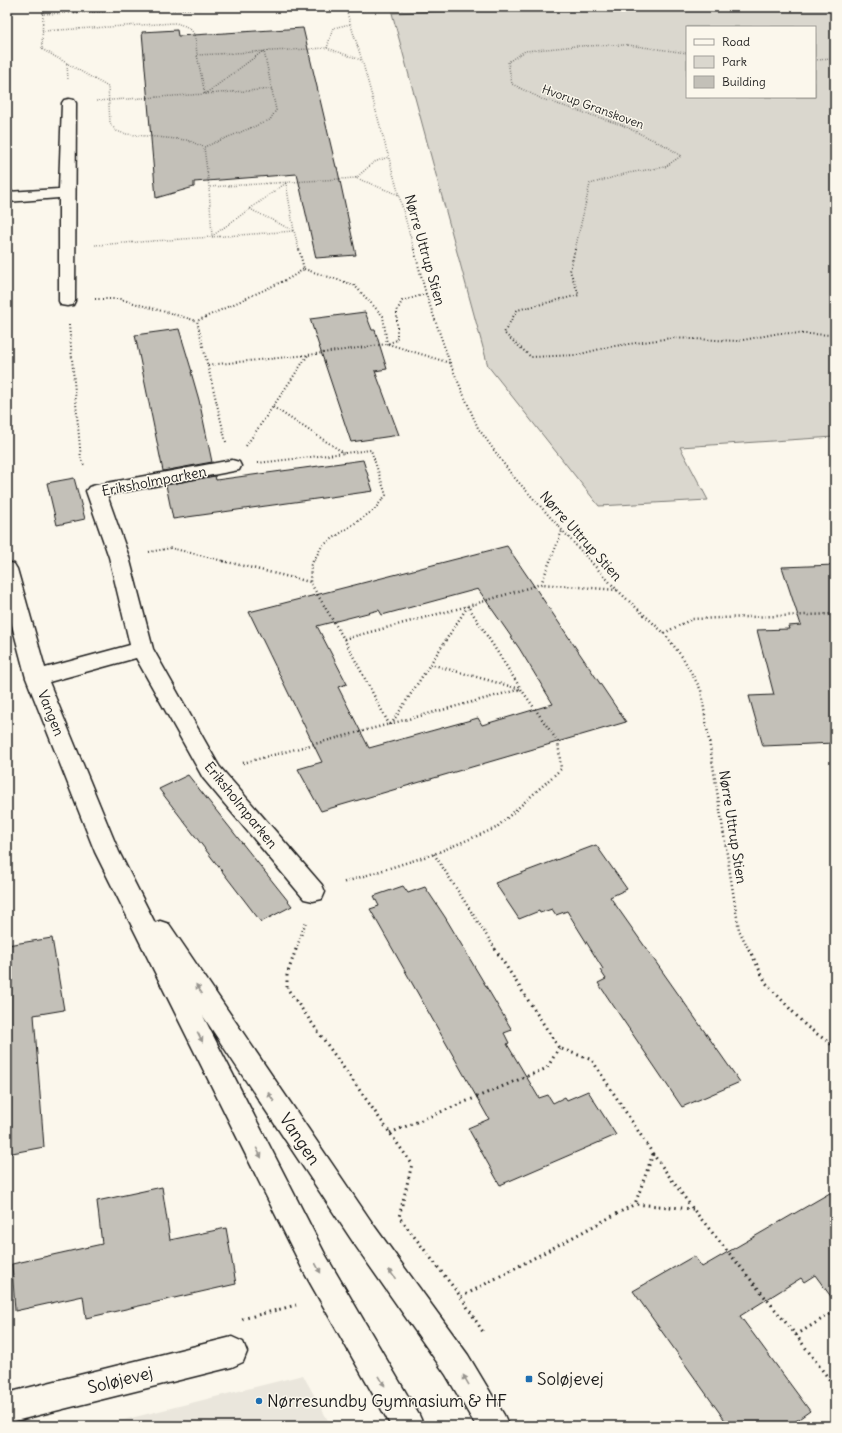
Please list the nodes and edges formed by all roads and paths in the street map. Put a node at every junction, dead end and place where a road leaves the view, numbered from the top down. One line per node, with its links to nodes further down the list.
1 (43, 7): 8 (path)
2 (244, 7): 8 (path)
3 (305, 7): 7 (path)
4 (345, 7): 7 (path, Nørre Uttrup Stien)
5 (427, 7): 6 (path); 7 (path)
6 (467, 7)
7 (346, 11): 9 (path, Nørre Uttrup Stien)
8 (42, 14): 10 (path)
9 (350, 24): 11 (path); 15 (path, Nørre Uttrup Stien)
10 (42, 31): 14 (path); 20 (path)
11 (327, 48): 12 (path); 15 (path)
12 (264, 51): 14 (path); 18 (path); 19 (path)
13 (686, 52): 38 (path, Hvorup Granskoven)
14 (198, 55): 19 (path)
15 (362, 60): 23 (path, Nørre Uttrup Stien)
16 (816, 60): 17 (path)
17 (835, 60)
18 (272, 89): 19 (path); 22 (path)
19 (205, 94): 20 (path)
20 (109, 100): 21 (path); 22 (path)
21 (69, 102): 27 (street)
22 (204, 147): 26 (path)
23 (389, 157): 24 (path); 28 (path, Nørre Uttrup Stien)
24 (356, 178): 25 (path); 28 (path)
25 (286, 183): 26 (path); 30 (path); 31 (path)
26 (209, 187): 32 (path)
27 (66, 193): 29 (street); 33 (street)
28 (399, 195): 35 (path, Nørre Uttrup Stien)
29 (7, 197)
30 (250, 209): 31 (path); 32 (path)
31 (294, 231): 32 (path); 34 (path)
32 (212, 237): 33 (path)
33 (67, 244): 36 (street)
34 (304, 269): 37 (path); 39 (path)
35 (426, 294): 39 (path); 41 (path, Nørre Uttrup Stien)
36 (66, 301): 37 (path); 46 (path)
37 (197, 321): 42 (path)
38 (835, 335)
39 (387, 344): 40 (path); 41 (path)
40 (308, 355): 42 (path); 43 (path)
41 (450, 363): 47 (path, Nørre Uttrup Stien)
42 (208, 365): 45 (path)
43 (273, 407): 44 (path); 45 (path)
44 (344, 453): 45 (path); 50 (path)
45 (232, 466): 46 (street, Eriksholmparken)
46 (96, 491): 48 (street, Eriksholmparken)
47 (562, 531): 51 (path); 52 (path, Nørre Uttrup Stien)
48 (120, 557): 50 (path); 57 (street, Eriksholmparken)
49 (7, 569): 59 (street, Vangen)
50 (310, 582): 56 (path)
51 (541, 584): 52 (path); 53 (path)
52 (617, 590): 55 (path, Nørre Uttrup Stien)
53 (468, 606): 56 (path); 58 (path); 60 (path)
54 (835, 614): 55 (path)
55 (664, 633): 66 (path, Nørre Uttrup Stien)
56 (344, 639): 61 (path)
57 (142, 649): 59 (street); 62 (street, Eriksholmparken)
58 (430, 664): 60 (path); 61 (path)
59 (38, 678): 63 (street, Vangen)
60 (521, 689): 61 (path); 64 (path)
61 (390, 726): 62 (path)
62 (210, 772): 65 (street, Eriksholmparken)
63 (106, 852): 80 (street, Vangen, one-way to 80); 81 (street, Vangen, one-way to 63)
64 (434, 854): 65 (path); 67 (path)
65 (313, 892): 68 (path)
66 (835, 1047)
67 (559, 1048): 68 (path); 69 (path)
68 (390, 1133): 72 (path)
69 (653, 1154): 70 (path); 71 (path)
70 (635, 1204): 71 (path); 72 (path)
71 (693, 1209): 76 (path)
72 (461, 1297): 75 (path)
73 (296, 1305): 77 (path)
74 (835, 1311): 76 (path)
75 (483, 1332)
76 (796, 1335): 78 (path)
77 (232, 1352): 79 (street, Soløjevej)
78 (835, 1387)
79 (7, 1408)
80 (408, 1426)
81 (493, 1426)

